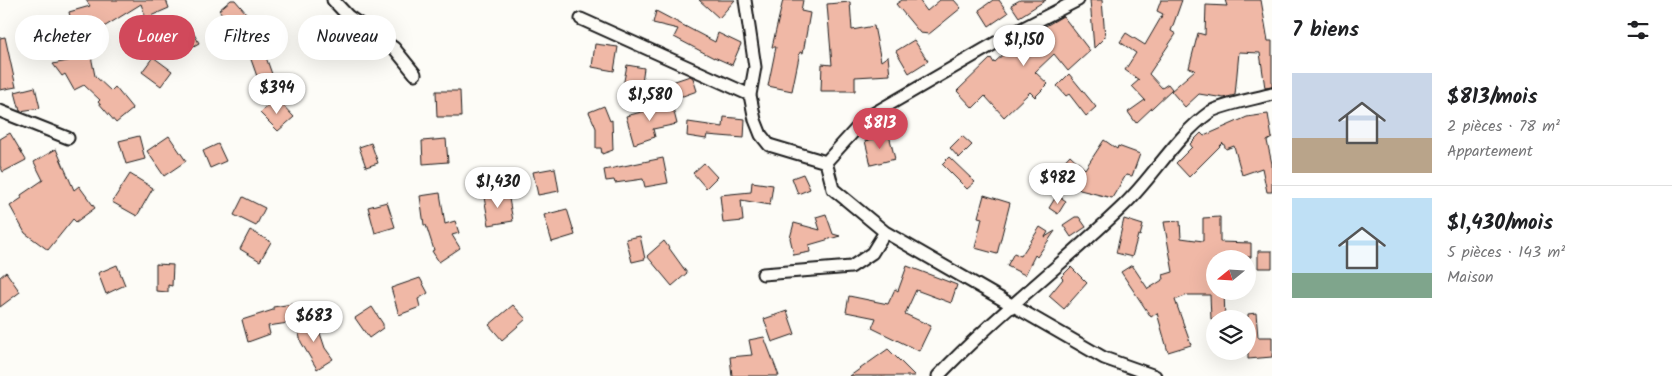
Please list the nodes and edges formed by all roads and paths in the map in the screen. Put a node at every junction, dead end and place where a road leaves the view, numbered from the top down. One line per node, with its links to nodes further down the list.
1 (333, 0): 5 (street)
2 (745, 0): 7 (street)
3 (1078, 0): 10 (street)
4 (580, 18): 7 (street)
5 (415, 74)
6 (1272, 94): 13 (street)
7 (750, 95): 10 (street)
8 (0, 111): 9 (street)
9 (68, 138)
10 (826, 162): 11 (street)
11 (885, 232): 12 (street); 13 (street)
12 (763, 274)
13 (1014, 305): 14 (street); 15 (street)
14 (938, 376)
15 (1155, 376)

